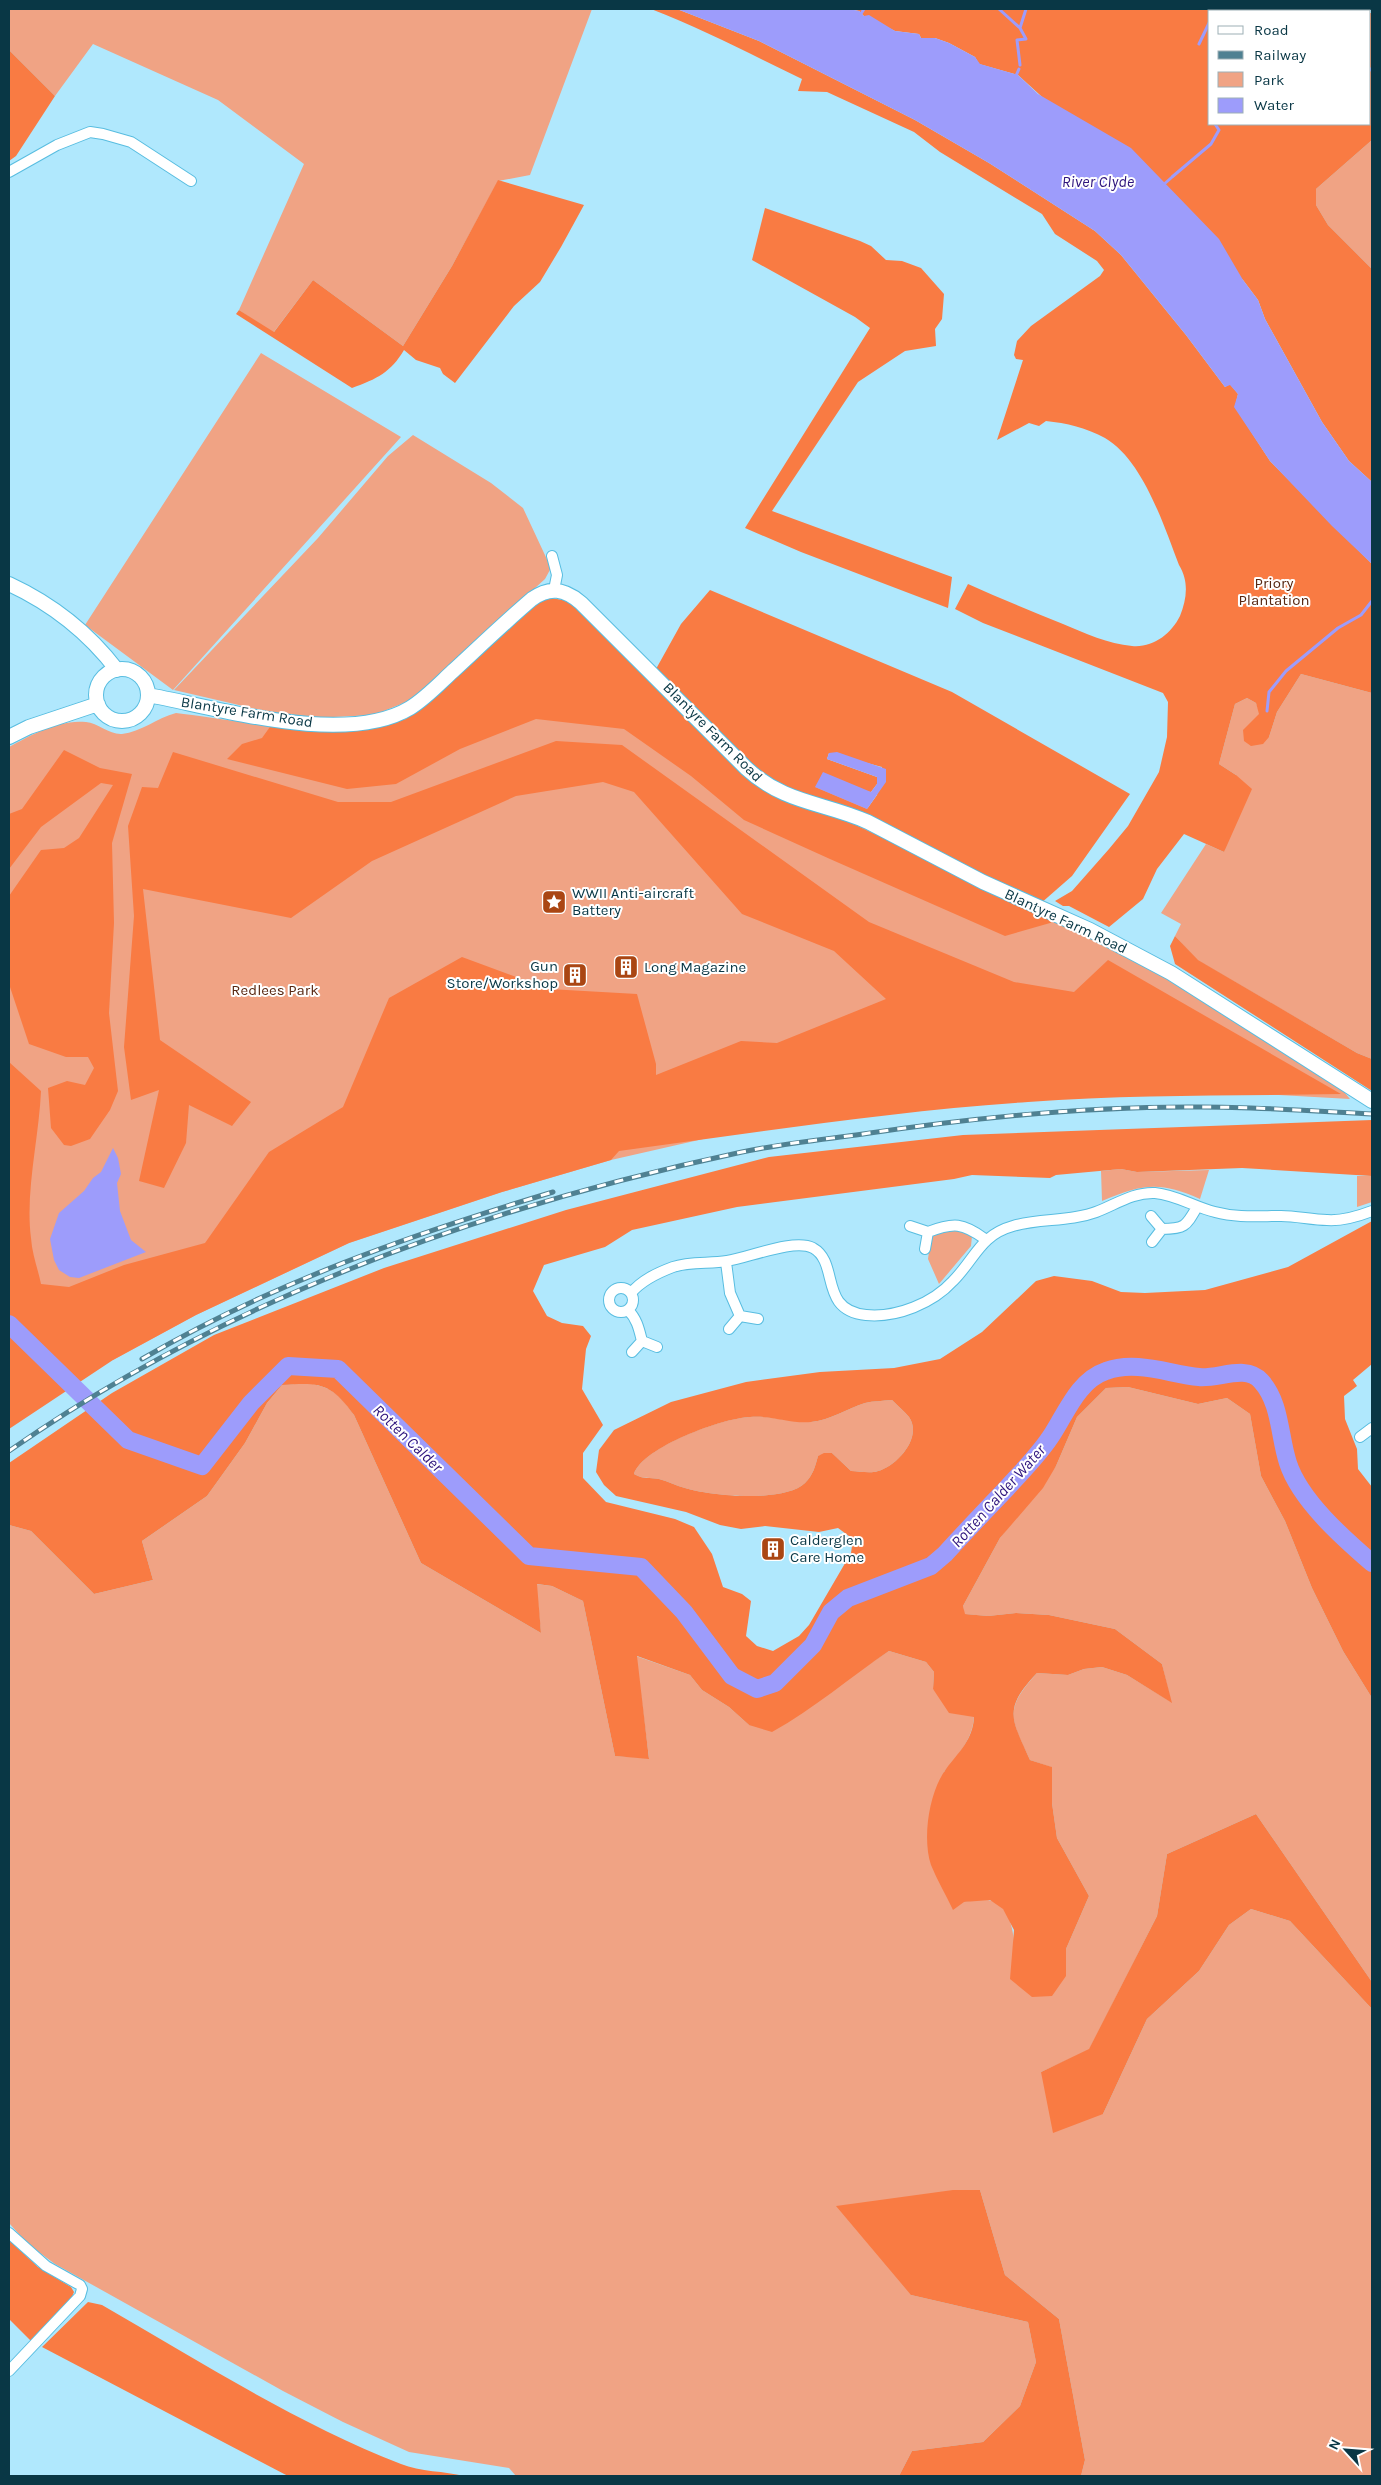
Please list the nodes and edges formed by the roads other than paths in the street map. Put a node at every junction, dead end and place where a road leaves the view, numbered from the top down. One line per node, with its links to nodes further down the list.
1 (9, 172): 2 (street)
2 (191, 181)
3 (552, 556): 5 (street)
4 (9, 584): 6 (main road)
5 (554, 590): 7 (main road, Blantyre Farm Road); 10 (main road, Blantyre Farm Road)
6 (117, 670): 7 (main road); 8 (main road)
7 (148, 695): 8 (main road)
8 (98, 704): 9 (main road)
9 (9, 737)
10 (1372, 1100)
11 (1197, 1206): 12 (street); 15 (street); 17 (street)
12 (1372, 1211)
13 (1150, 1216): 15 (street)
14 (910, 1226): 16 (street)
15 (1162, 1229): 18 (street)
16 (928, 1232): 17 (street); 19 (street)
17 (985, 1239): 20 (street)
18 (1152, 1242)
19 (925, 1249)
20 (726, 1262): 21 (street); 23 (street)
21 (631, 1293): 22 (street); 22 (street)
22 (628, 1310): 26 (street)
23 (740, 1316): 24 (street); 25 (street)
24 (758, 1319)
25 (729, 1329)
26 (642, 1340): 27 (street); 28 (street)
27 (657, 1347)
28 (632, 1352)
29 (1372, 1428): 30 (street)
30 (1360, 1437)
31 (9, 2233): 32 (street)
32 (9, 2371)

